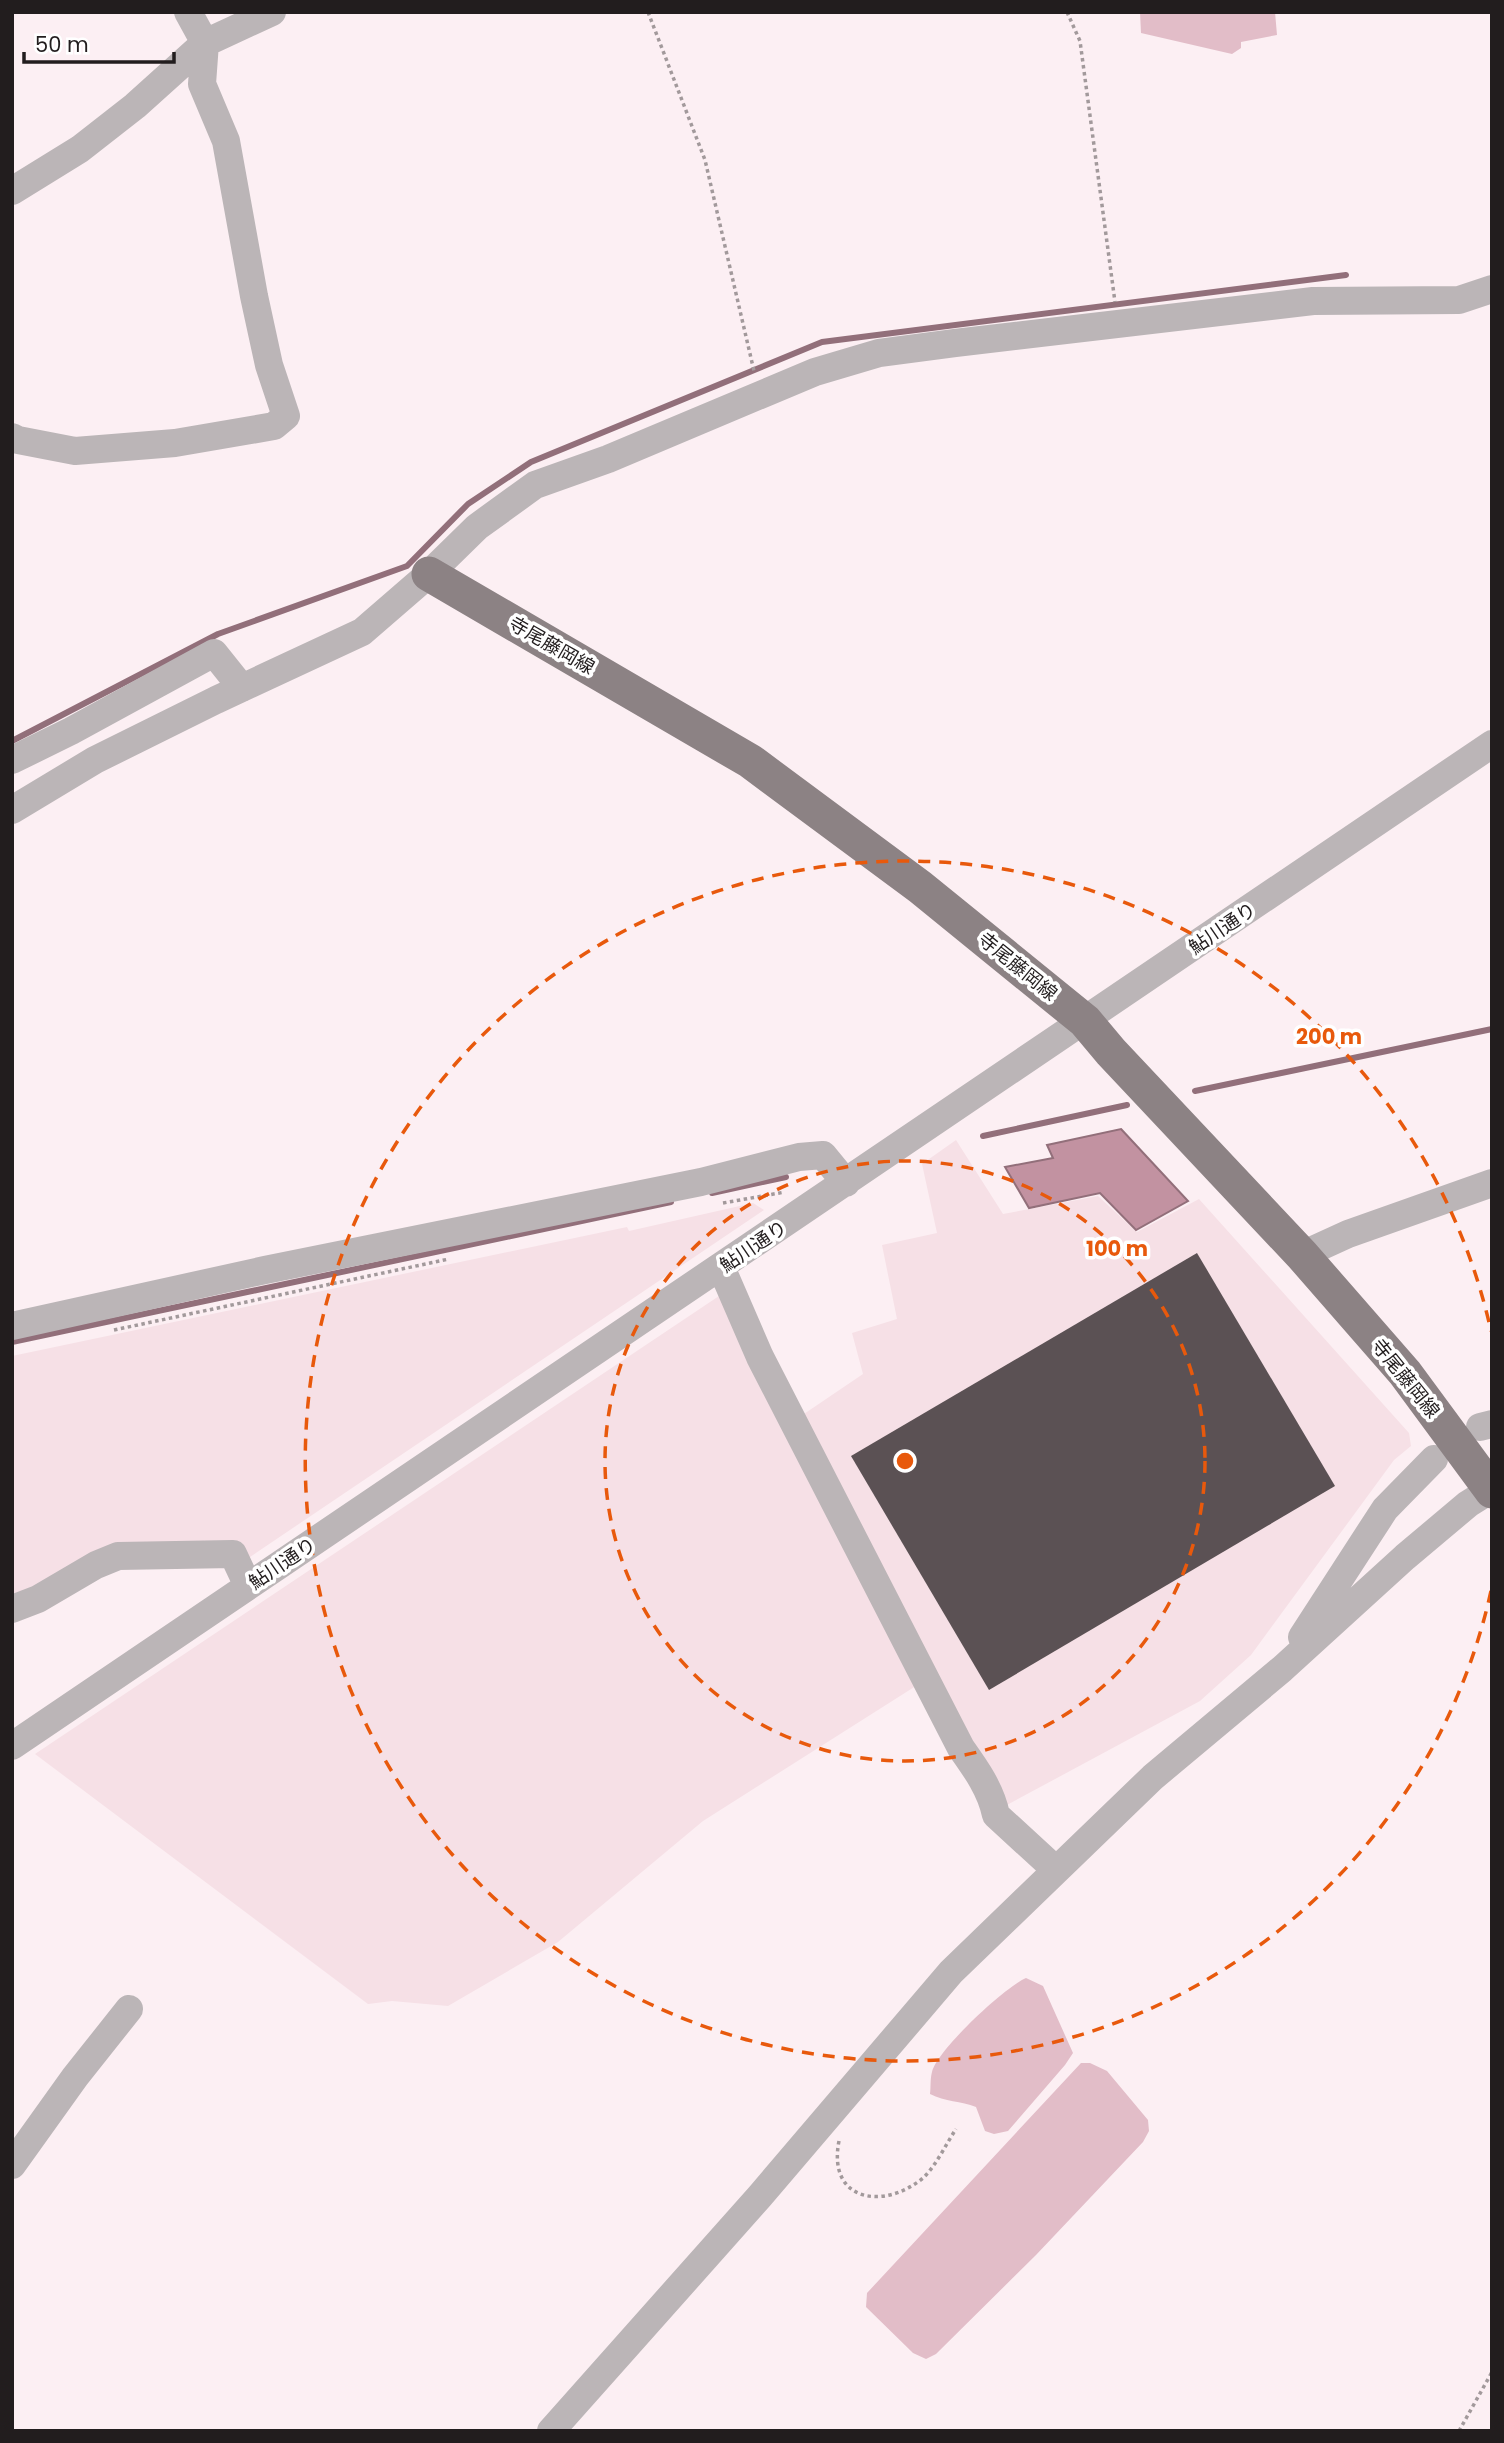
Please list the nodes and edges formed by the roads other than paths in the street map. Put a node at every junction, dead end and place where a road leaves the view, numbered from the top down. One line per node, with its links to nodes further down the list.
1 (188, 12): 3 (street)
2 (272, 12): 3 (street)
3 (205, 43): 4 (street); 6 (street)
4 (12, 191)
5 (1492, 289): 7 (street)
6 (12, 437)
7 (429, 574): 8 (street); 12 (main road, 寺尾藤岡線)
8 (242, 688): 10 (street); 11 (street)
9 (1492, 744): 12 (street, 鮎川通り)
10 (12, 760)
11 (12, 810)
12 (1085, 1021): 13 (street, 鮎川通り); 15 (main road, 寺尾藤岡線)
13 (846, 1183): 16 (street, 鮎川通り); 17 (street)
14 (1492, 1183): 15 (street)
15 (1302, 1255): 19 (main road, 寺尾藤岡線)
16 (721, 1267): 20 (street, 鮎川通り); 24 (street)
17 (12, 1326)
18 (1434, 1459): 22 (street)
19 (1491, 1490): 22 (street)
20 (247, 1586): 21 (street); 23 (street, 鮎川通り)
21 (12, 1609)
22 (1282, 1669): 24 (street)
23 (12, 1746)
24 (1056, 1870): 27 (street)
25 (129, 2009): 26 (street)
26 (12, 2165)
27 (551, 2431)

